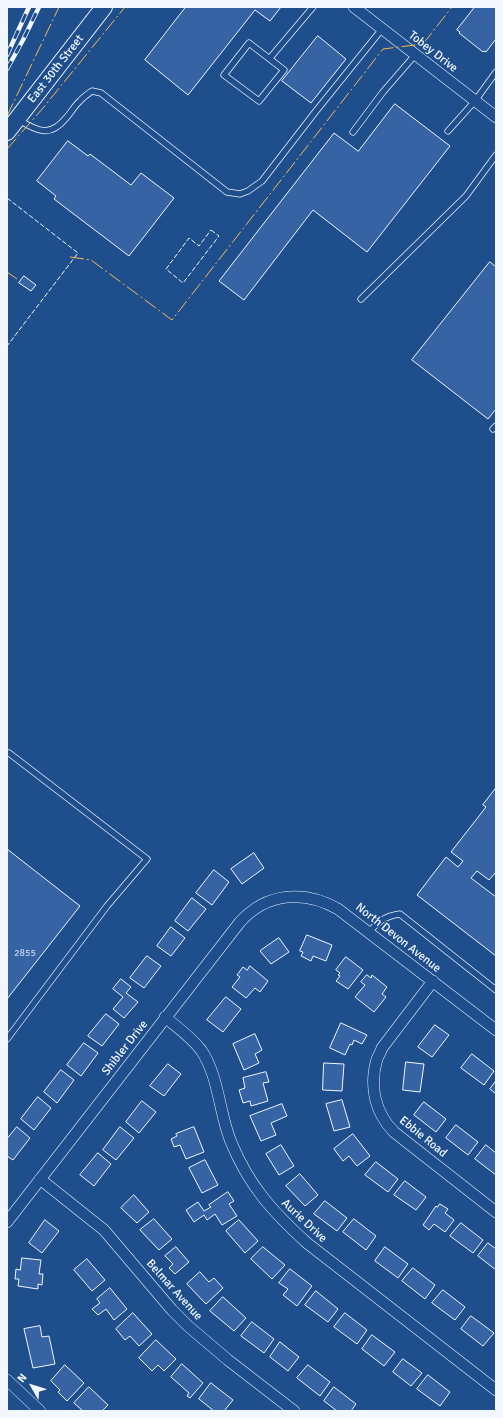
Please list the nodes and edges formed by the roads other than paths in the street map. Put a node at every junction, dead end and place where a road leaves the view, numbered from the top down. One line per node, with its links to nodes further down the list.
1 (104, 7): 10 (main road, East 30th Street)
2 (314, 7): 6 (lane)
3 (354, 7): 4 (street, Tobey Drive)
4 (382, 29): 5 (street, Tobey Drive); 10 (lane)
5 (415, 55): 8 (street, Tobey Drive); 12 (lane)
6 (270, 58): 6 (lane)
7 (496, 72): 8 (lane)
8 (475, 101): 9 (street, Tobey Drive); 11 (lane)
9 (496, 116)
10 (12, 125)
11 (448, 131)
12 (353, 132)
13 (496, 155): 14 (lane)
14 (361, 299)
15 (9, 753): 22 (lane)
16 (273, 901): 17 (street, North Devon Avenue); 20 (street, Shibler Drive)
17 (369, 932): 18 (street, North Devon Avenue); 19 (lane)
18 (433, 981): 21 (street, North Devon Avenue); 24 (street, Ebbie Road)
19 (496, 990)
20 (165, 1017): 23 (street, Shibler Drive); 27 (street, Aurie Drive)
21 (496, 1028)
22 (7, 1039)
23 (40, 1179): 25 (street, Shibler Drive); 29 (street, Belmar Avenue)
24 (496, 1212)
25 (7, 1222)
26 (7, 1380): 28 (street)
27 (496, 1390)
28 (40, 1411)
29 (294, 1411)

